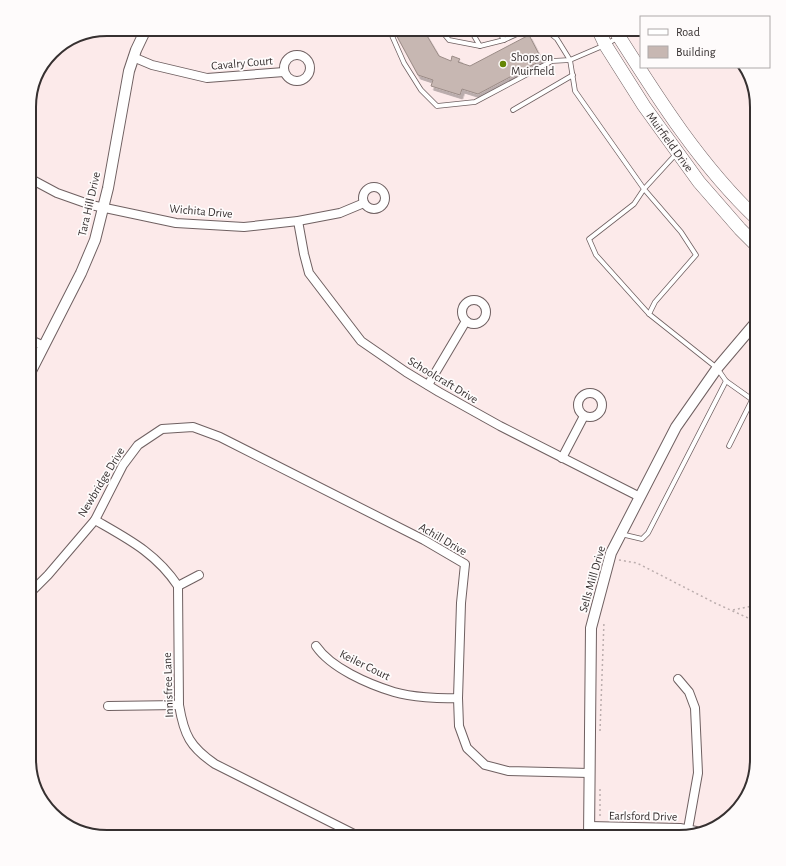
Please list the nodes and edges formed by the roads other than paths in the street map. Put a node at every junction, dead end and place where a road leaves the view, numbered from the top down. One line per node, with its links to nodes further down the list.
1 (143, 36): 14 (street, Tara Hill Drive)
2 (391, 36): 15 (lane)
3 (446, 36): 13 (lane)
4 (474, 36): 13 (lane)
5 (502, 36): 11 (lane)
6 (513, 36): 11 (lane)
7 (553, 36): 15 (lane)
8 (601, 36): 12 (main road, Muirfield Drive)
9 (614, 36): 12 (lane)
10 (619, 36): 24 (main road, Muirfield Drive)
11 (504, 40): 13 (lane)
12 (605, 45): 15 (lane); 19 (main road, Muirfield Drive)
13 (480, 46)
14 (133, 57): 16 (street, Cavalry Court); 23 (street, Tara Hill Drive)
15 (570, 60): 17 (lane)
16 (284, 72)
17 (573, 75): 18 (lane); 21 (lane)
18 (513, 110)
19 (677, 152): 21 (lane); 26 (main road, Muirfield Drive)
20 (36, 181): 23 (street, Wichita Drive)
21 (644, 189): 27 (lane); 27 (lane)
22 (364, 203): 25 (street, Wichita Drive)
23 (103, 208): 25 (street, Wichita Drive); 31 (street, Tara Hill Drive)
24 (750, 212)
25 (298, 221): 35 (street, Schoolcraft Drive)
26 (750, 239)
27 (649, 314): 33 (lane)
28 (466, 321): 35 (street)
29 (750, 329): 33 (street, Sells Mill Drive)
30 (36, 342): 31 (street)
31 (44, 346): 32 (street, Tara Hill Drive)
32 (36, 361)
33 (717, 368): 34 (lane); 42 (street, Sells Mill Drive)
34 (726, 381): 36 (lane); 44 (lane)
35 (428, 386): 41 (street, Schoolcraft Drive)
36 (750, 399)
37 (750, 404): 40 (lane)
38 (584, 416): 41 (street)
39 (193, 427): 43 (street, Newbridge Drive); 50 (street, Achill Drive)
40 (729, 446)
41 (562, 458): 42 (street, Schoolcraft Drive)
42 (640, 497): 44 (street, Sells Mill Drive)
43 (95, 520): 46 (street); 47 (street, Newbridge Drive)
44 (621, 534): 53 (street, Sells Mill Drive)
45 (199, 575): 46 (street)
46 (178, 586): 51 (street, Innisfree Lane)
47 (36, 587)
48 (316, 646): 50 (street, Keiler Court)
49 (678, 679): 55 (street)
50 (458, 698): 53 (street, Achill Drive)
51 (179, 705): 52 (street); 56 (street, Innisfree Lane)
52 (108, 706)
53 (589, 773): 54 (street, Sells Mill Drive)
54 (589, 826): 57 (street, Sells Mill Drive); 58 (street, Earlsford Drive)
55 (692, 829)
56 (346, 830)
57 (589, 830)
58 (682, 830)

